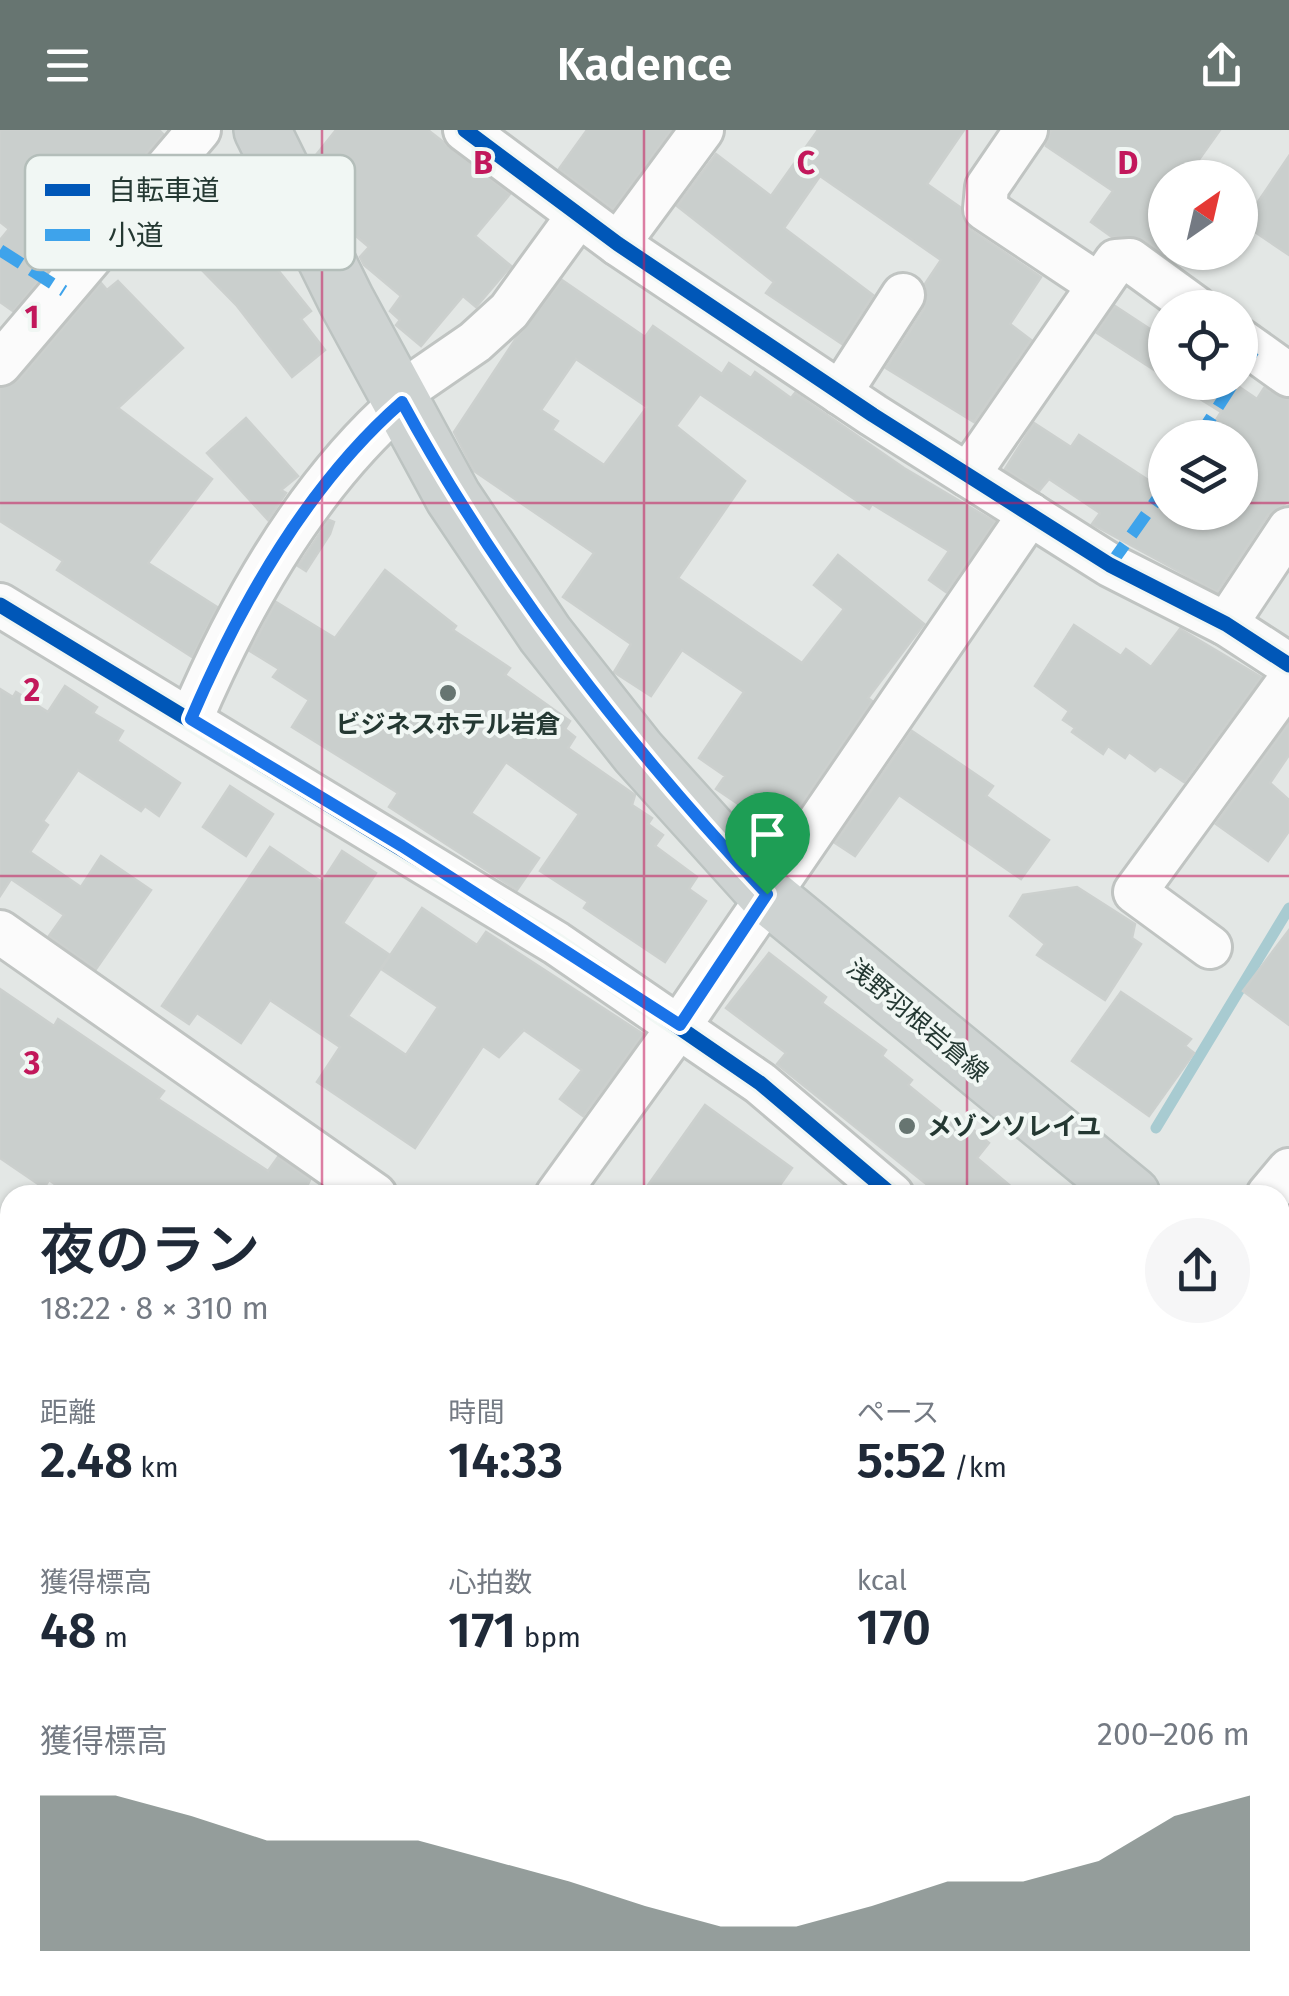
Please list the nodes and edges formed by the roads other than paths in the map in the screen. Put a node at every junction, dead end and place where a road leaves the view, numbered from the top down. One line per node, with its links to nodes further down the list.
1 (200, 130): 6 (street)
2 (262, 130): 7 (main road, 浅野羽根岩倉線)
3 (465, 130): 8 (street)
4 (702, 130): 9 (street)
5 (1026, 130): 12 (street)
6 (179, 155)
7 (275, 155)
8 (578, 216): 9 (street); 19 (street)
9 (618, 244): 18 (street)
10 (80, 270): 16 (street)
11 (334, 270): 19 (main road, 浅野羽根岩倉線)
12 (1098, 285): 13 (street); 20 (street)
13 (1171, 290)
14 (903, 295): 18 (street)
15 (1258, 353): 17 (street)
16 (0, 364)
17 (1289, 375)
18 (840, 392): 20 (street)
19 (400, 398): 27 (street); 28 (main road, 浅野羽根岩倉線)
20 (968, 475): 21 (street)
21 (1030, 514): 24 (street); 28 (street)
22 (1289, 529): 24 (street)
23 (0, 605): 27 (street)
24 (1226, 624): 25 (street)
25 (1289, 665)
26 (1289, 681): 30 (street)
27 (191, 719): 31 (street)
28 (767, 894): 31 (street); 35 (main road, 浅野羽根岩倉線)
29 (0, 932): 32 (street)
30 (1210, 947)
31 (680, 1025): 33 (street); 34 (street)
32 (360, 1185)
33 (564, 1185)
34 (880, 1185)
35 (1120, 1185)

